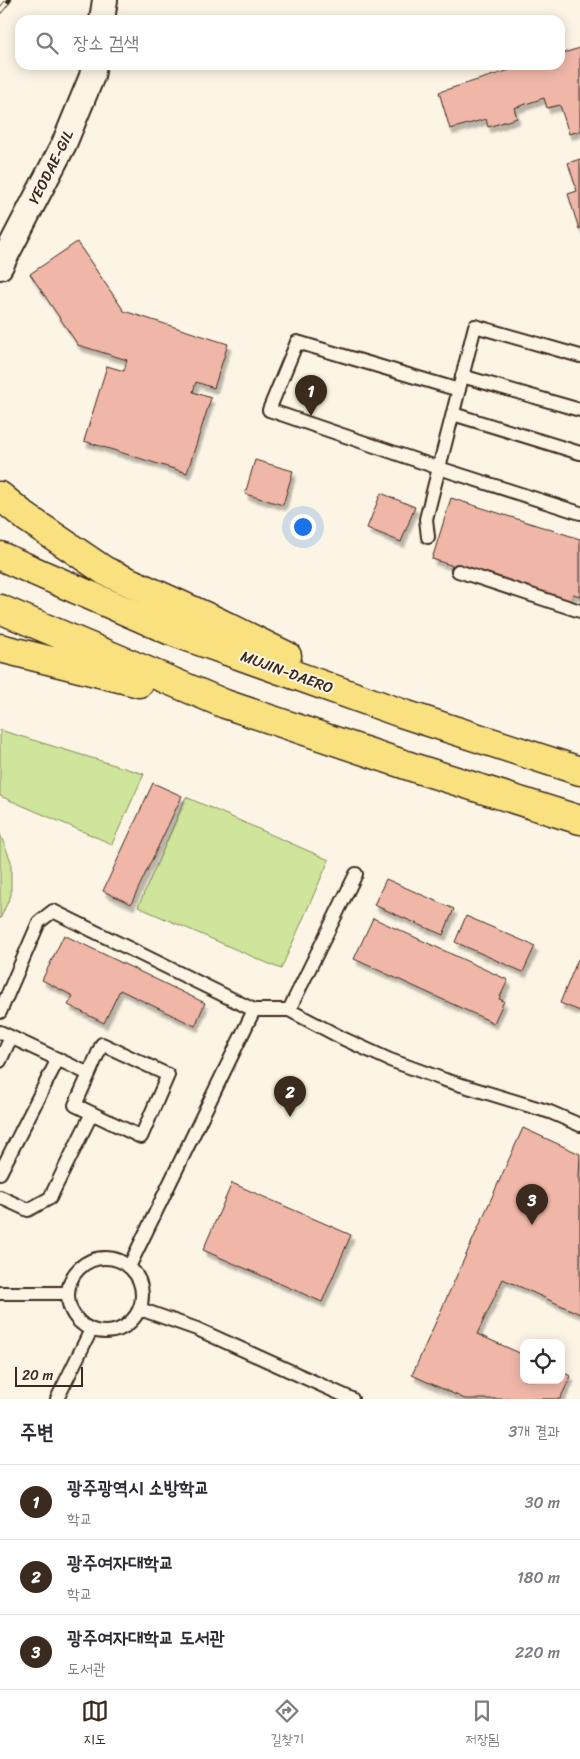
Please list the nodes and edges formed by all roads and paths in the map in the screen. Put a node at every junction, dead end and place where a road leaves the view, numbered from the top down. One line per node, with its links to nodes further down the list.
1 (105, 0): 2 (street)
2 (103, 15)
3 (93, 70): 4 (street, YEODAE-GIL)
4 (0, 267)
5 (580, 356): 6 (lane)
6 (462, 376): 7 (lane); 8 (lane)
7 (459, 390): 9 (lane); 11 (lane)
8 (580, 410)
9 (453, 414): 10 (lane); 11 (lane)
10 (580, 453)
11 (439, 468): 13 (lane); 14 (lane)
12 (0, 496): 21 (highway)
13 (580, 513)
14 (428, 537)
15 (0, 556): 21 (highway, MUJIN-DAERO)
16 (458, 571): 18 (lane)
17 (0, 609): 20 (highway)
18 (580, 611)
19 (0, 648): 20 (highway)
20 (226, 704): 23 (highway)
21 (401, 713): 22 (highway, MUJIN-DAERO)
22 (580, 771)
23 (580, 820)
24 (356, 874): 26 (lane)
25 (254, 1010): 26 (lane); 27 (lane); 36 (lane)
26 (289, 1010): 33 (lane)
27 (0, 1012)
28 (6, 1034): 29 (lane); 30 (lane)
29 (58, 1059): 31 (lane); 34 (lane)
30 (0, 1061)
31 (89, 1074): 32 (lane); 32 (lane)
32 (92, 1113): 35 (lane)
33 (580, 1125)
34 (0, 1174)
35 (0, 1197)
36 (129, 1267): 38 (lane); 39 (lane)
37 (0, 1293): 38 (lane)
38 (68, 1293): 40 (lane)
39 (140, 1309): 40 (lane); 42 (lane)
40 (92, 1330): 41 (lane)
41 (57, 1399)
42 (352, 1399)

